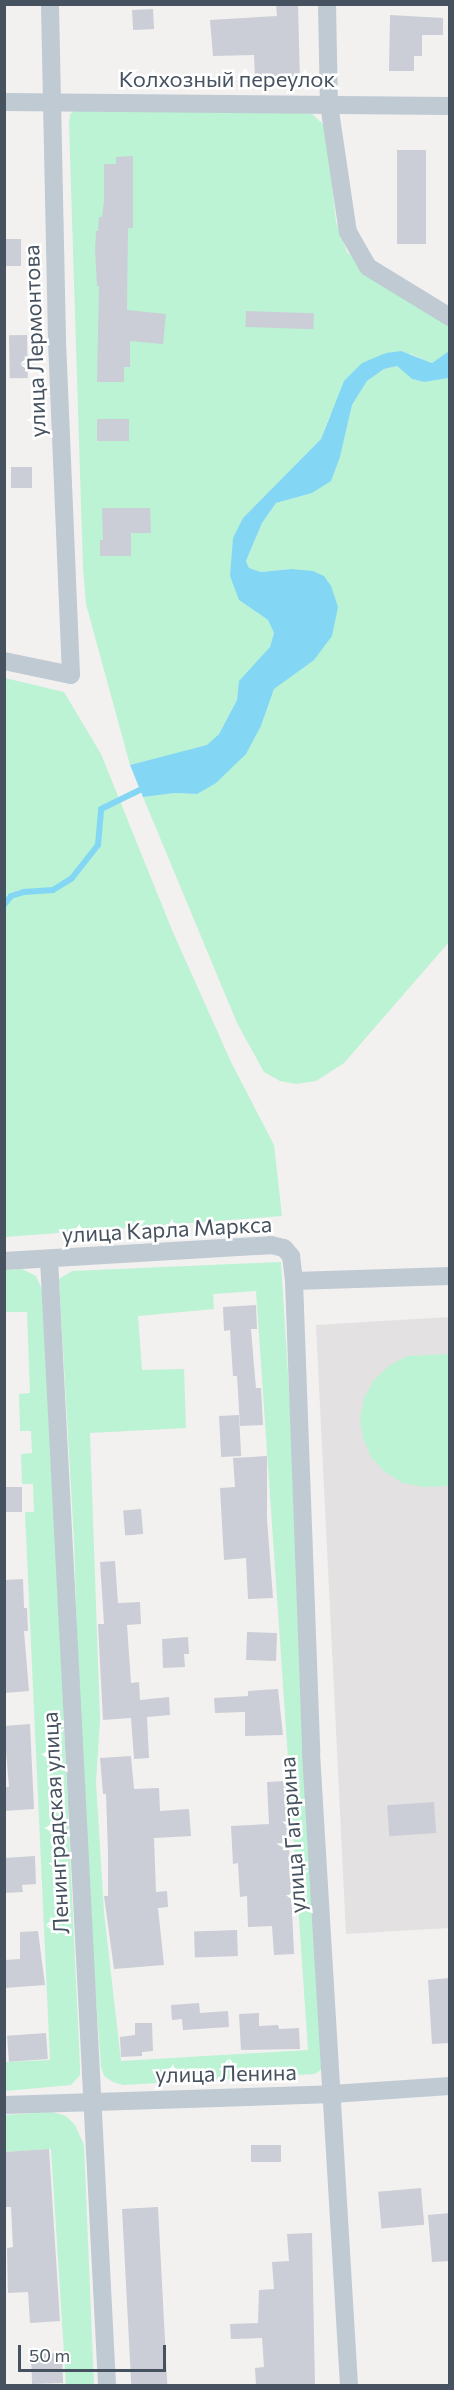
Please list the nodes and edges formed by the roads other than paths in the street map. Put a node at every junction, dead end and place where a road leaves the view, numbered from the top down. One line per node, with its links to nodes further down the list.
1 (50, 4): 4 (street, улица Лермонтова)
2 (327, 4): 5 (street)
3 (4, 102): 4 (street, Колхозный переулок)
4 (52, 102): 5 (street, Колхозный переулок); 8 (street, улица Лермонтова)
5 (329, 104): 6 (street, Колхозный переулок); 7 (street)
6 (450, 106)
7 (450, 317)
8 (4, 661)
9 (49, 1258): 10 (street, улица Карла Маркса); 12 (street, улица Карла Маркса); 15 (street, Ленинградская улица)
10 (4, 1261)
11 (450, 1276): 12 (street)
12 (294, 1281): 14 (street, улица Гагарина)
13 (450, 2086): 14 (street, улица Ленина)
14 (332, 2094): 15 (street, улица Ленина); 18 (street, улица Гагарина)
15 (94, 2100): 16 (street, улица Ленина); 17 (street, Ленинградская улица)
16 (4, 2105)
17 (107, 2385)
18 (349, 2385)

